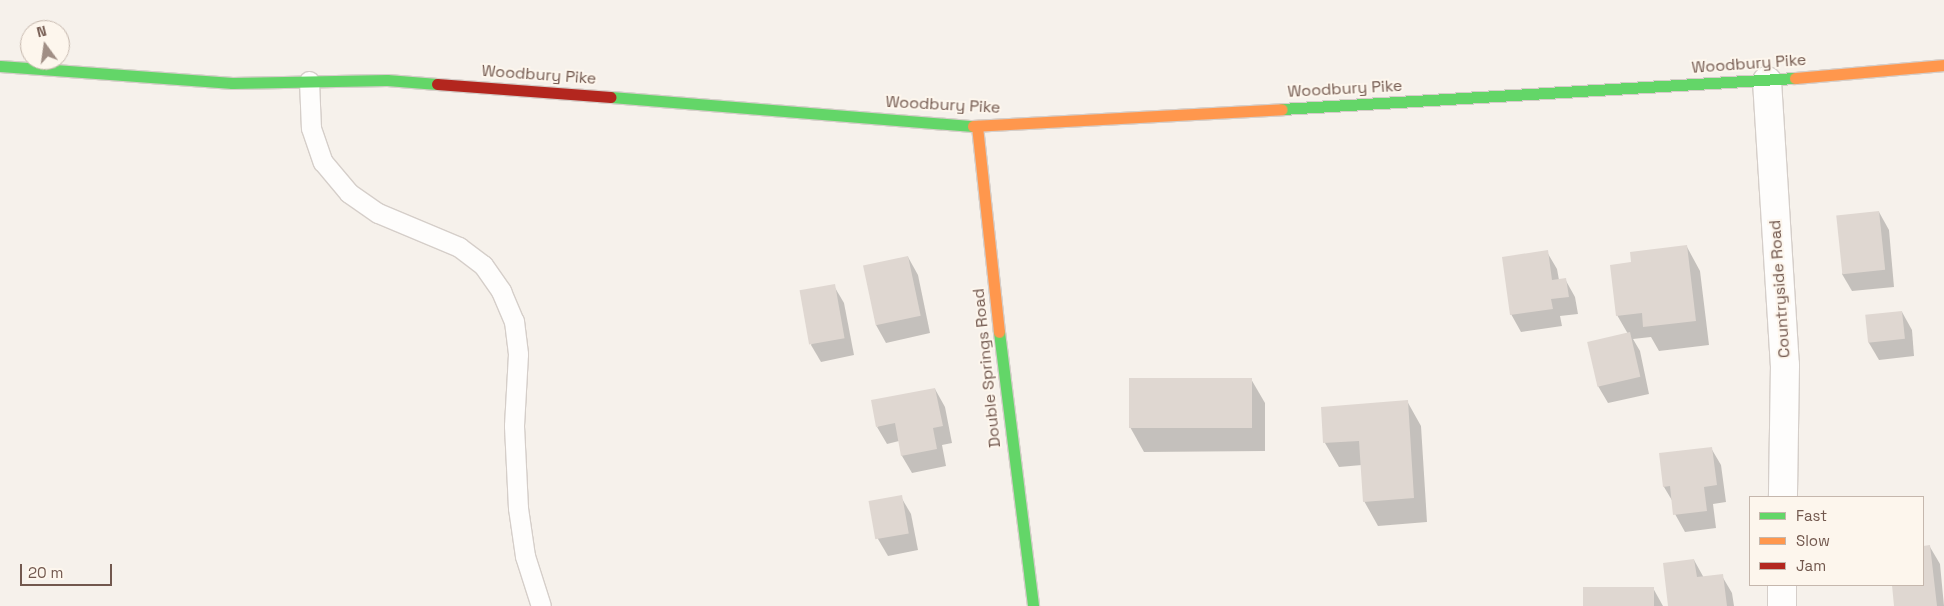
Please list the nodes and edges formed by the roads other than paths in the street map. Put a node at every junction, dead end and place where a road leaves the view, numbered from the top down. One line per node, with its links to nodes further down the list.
1 (1944, 65): 3 (street, Woodbury Pike)
2 (0, 66): 4 (street, Woodbury Pike)
3 (1767, 81): 5 (street, Woodbury Pike); 6 (street, Countryside Road)
4 (309, 82): 5 (street, Woodbury Pike); 8 (lane)
5 (977, 126): 9 (street, Double Springs Road)
6 (1783, 496)
7 (1782, 586): 10 (street)
8 (541, 606)
9 (1033, 606)
10 (1782, 606)

